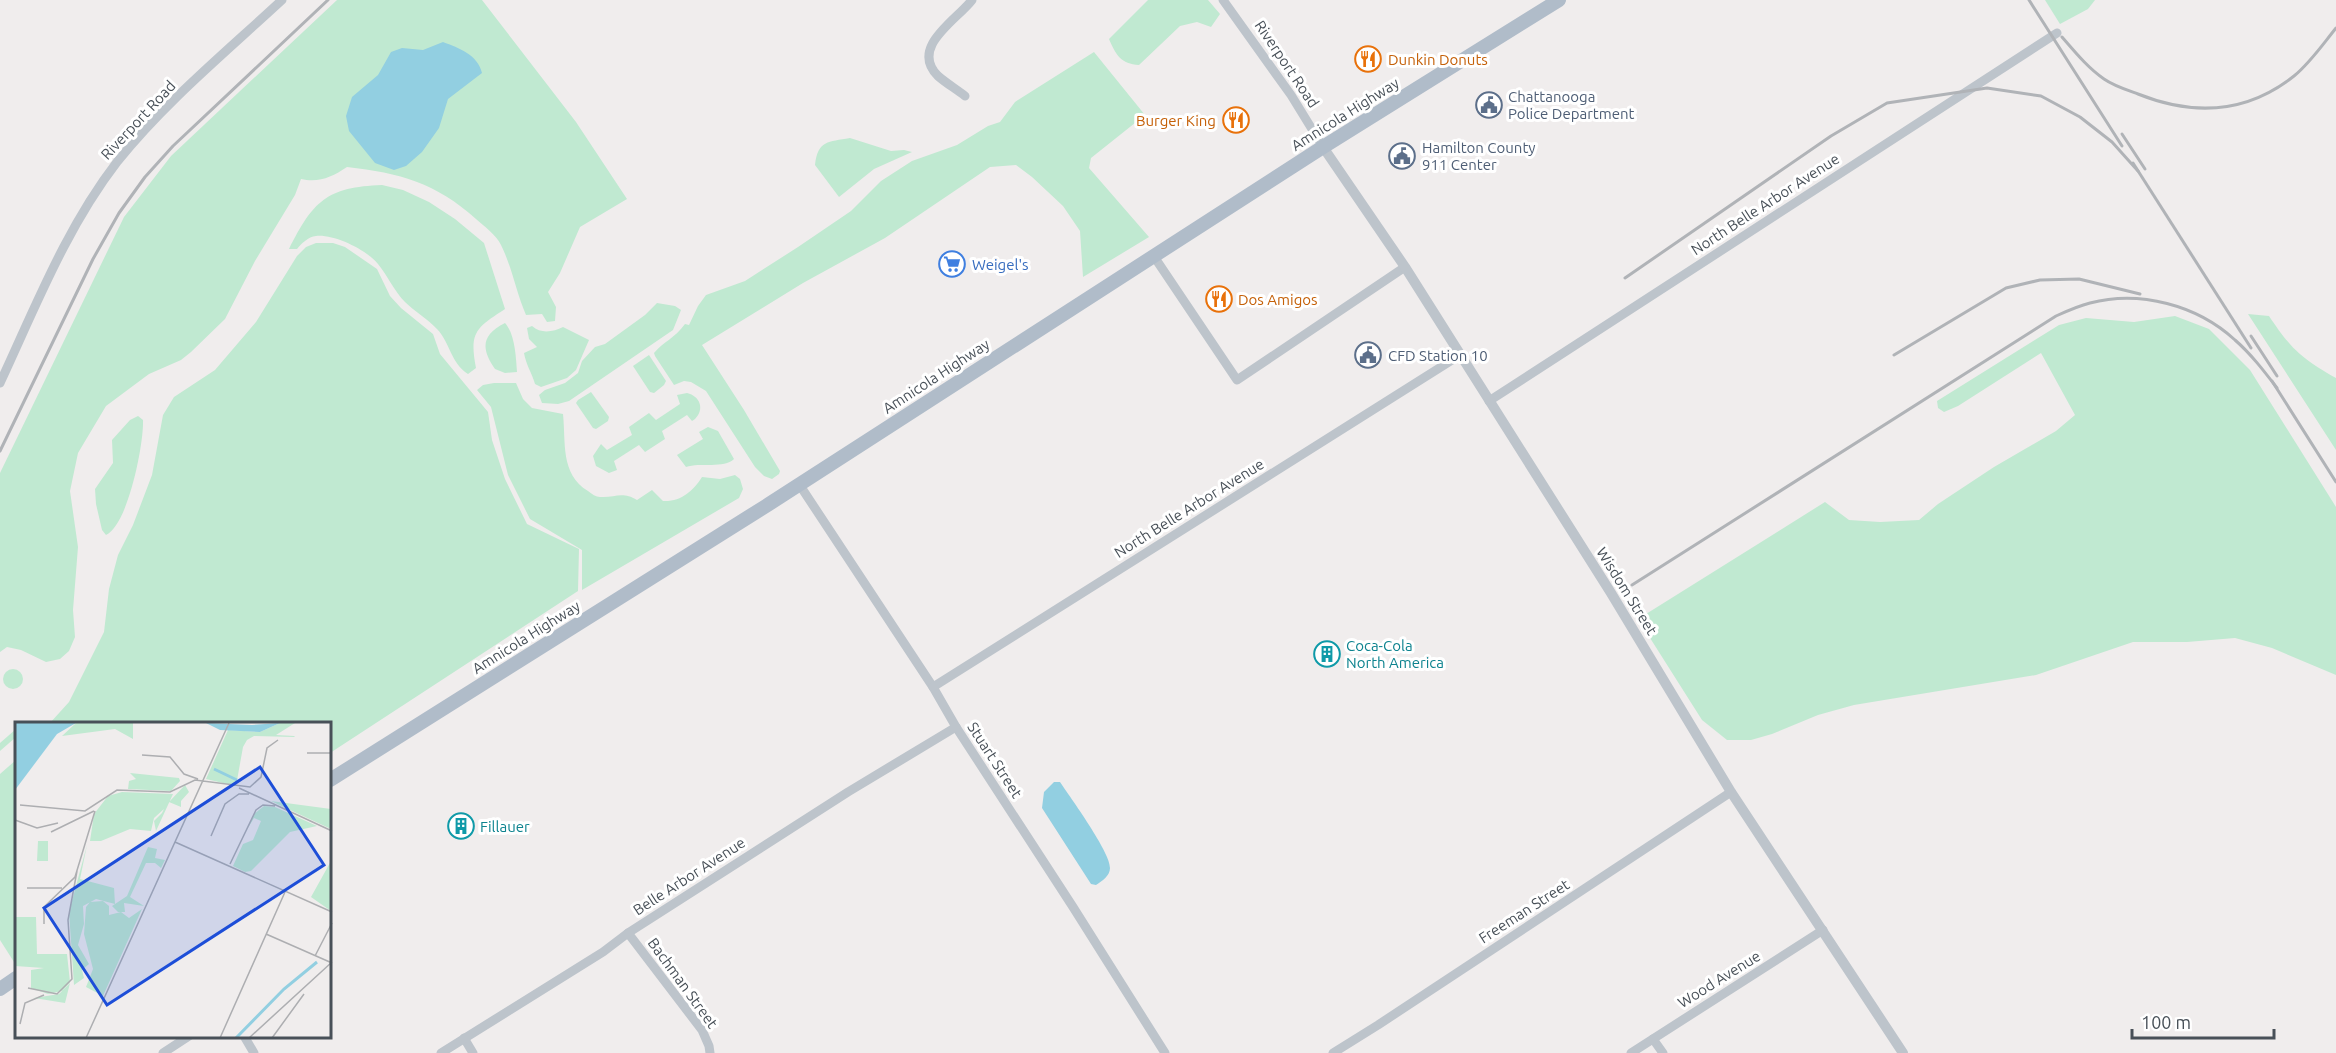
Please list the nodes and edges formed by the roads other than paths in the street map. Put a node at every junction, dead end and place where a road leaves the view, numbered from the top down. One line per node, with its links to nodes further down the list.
1 (282, 0): 11 (street, Riverport Road)
2 (972, 0): 6 (street)
3 (1223, 0): 7 (street, Riverport Road)
4 (1559, 0): 7 (main road, Amnicola Highway)
5 (2057, 33): 12 (street, North Belle Arbor Avenue)
6 (965, 96)
7 (1323, 147): 8 (main road, Amnicola Highway); 9 (street, Wisdom Street)
8 (1153, 255): 9 (street); 13 (main road, Amnicola Highway)
9 (1405, 267): 10 (street, Wisdom Street)
10 (1460, 355): 12 (street, Wisdom Street); 14 (street, North Belle Arbor Avenue)
11 (0, 383)
12 (1489, 401): 17 (street, Wisdom Street)
13 (799, 484): 14 (street, Stuart Street); 16 (main road, Amnicola Highway)
14 (933, 687): 15 (street, Stuart Street)
15 (956, 727): 19 (street, Belle Arbor Avenue); 31 (street, Stuart Street)
16 (332, 779)
17 (1731, 792): 18 (street, Wisdom Street); 32 (street, Freeman Street)
18 (1823, 930): 25 (street, Wood Avenue); 35 (street, Wisdom Street)
19 (628, 933): 24 (street, Belle Arbor Avenue); 30 (street, Bachman Street)
20 (15, 979): 21 (main road)
21 (0, 989)
22 (186, 1038): 26 (street)
23 (245, 1038): 27 (street)
24 (464, 1038): 28 (street, Belle Arbor Avenue); 29 (street)
25 (1653, 1039): 33 (street, Wood Avenue); 34 (street)
26 (163, 1053)
27 (254, 1053)
28 (441, 1053)
29 (473, 1053)
30 (710, 1053)
31 (1165, 1053)
32 (1333, 1053)
33 (1631, 1053)
34 (1663, 1053)
35 (1903, 1053)

